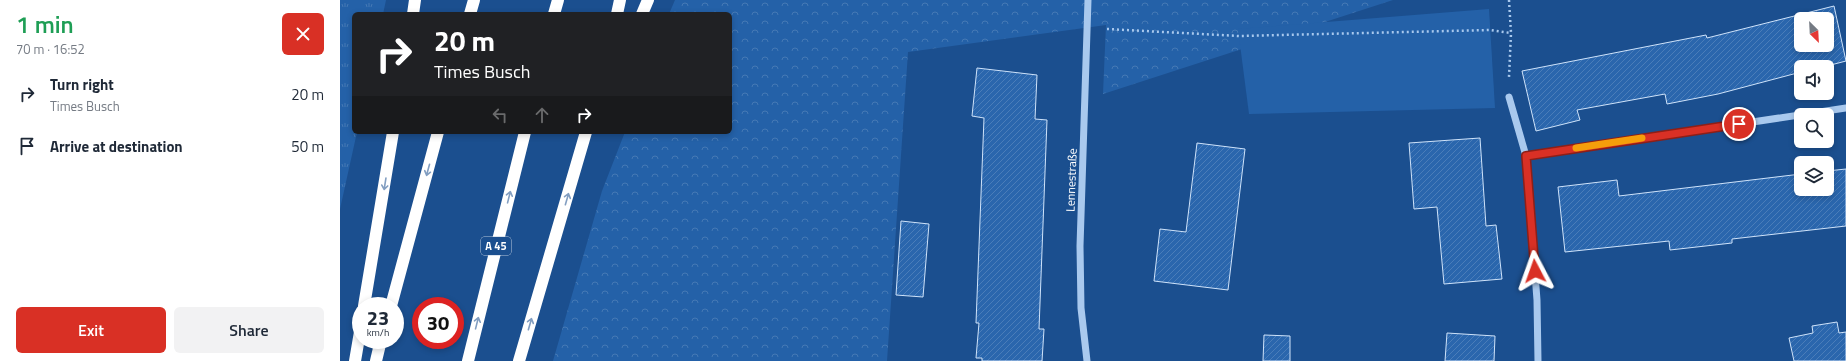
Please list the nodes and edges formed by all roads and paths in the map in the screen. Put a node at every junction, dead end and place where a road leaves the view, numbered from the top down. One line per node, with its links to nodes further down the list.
1 (415, 0): 8 (highway)
2 (474, 0): 9 (highway)
3 (558, 0): 10 (highway)
4 (620, 0): 11 (highway)
5 (648, 0): 12 (highway)
6 (1088, 0): 13 (street, Lennestraße)
7 (1509, 0): 14 (path)
8 (413, 12)
9 (471, 12)
10 (555, 12)
11 (617, 12)
12 (643, 12)
13 (1087, 28): 14 (path); 32 (street, Lennestraße)
14 (1511, 33): 15 (path)
15 (1509, 97): 23 (street)
16 (1846, 108): 23 (street)
17 (393, 134): 24 (highway, one-way to 24)
18 (437, 134): 25 (highway, one-way to 25)
19 (525, 134): 30 (highway, A 45, one-way to 19)
20 (586, 134): 22 (highway)
21 (589, 134): 22 (highway)
22 (581, 152): 31 (highway, one-way to 22)
23 (1526, 156): 33 (street)
24 (366, 297)
25 (393, 297)
26 (357, 349): 28 (highway)
27 (379, 349): 29 (highway)
28 (355, 361)
29 (376, 361)
30 (468, 361)
31 (520, 361)
32 (1087, 361)
33 (1538, 361)

